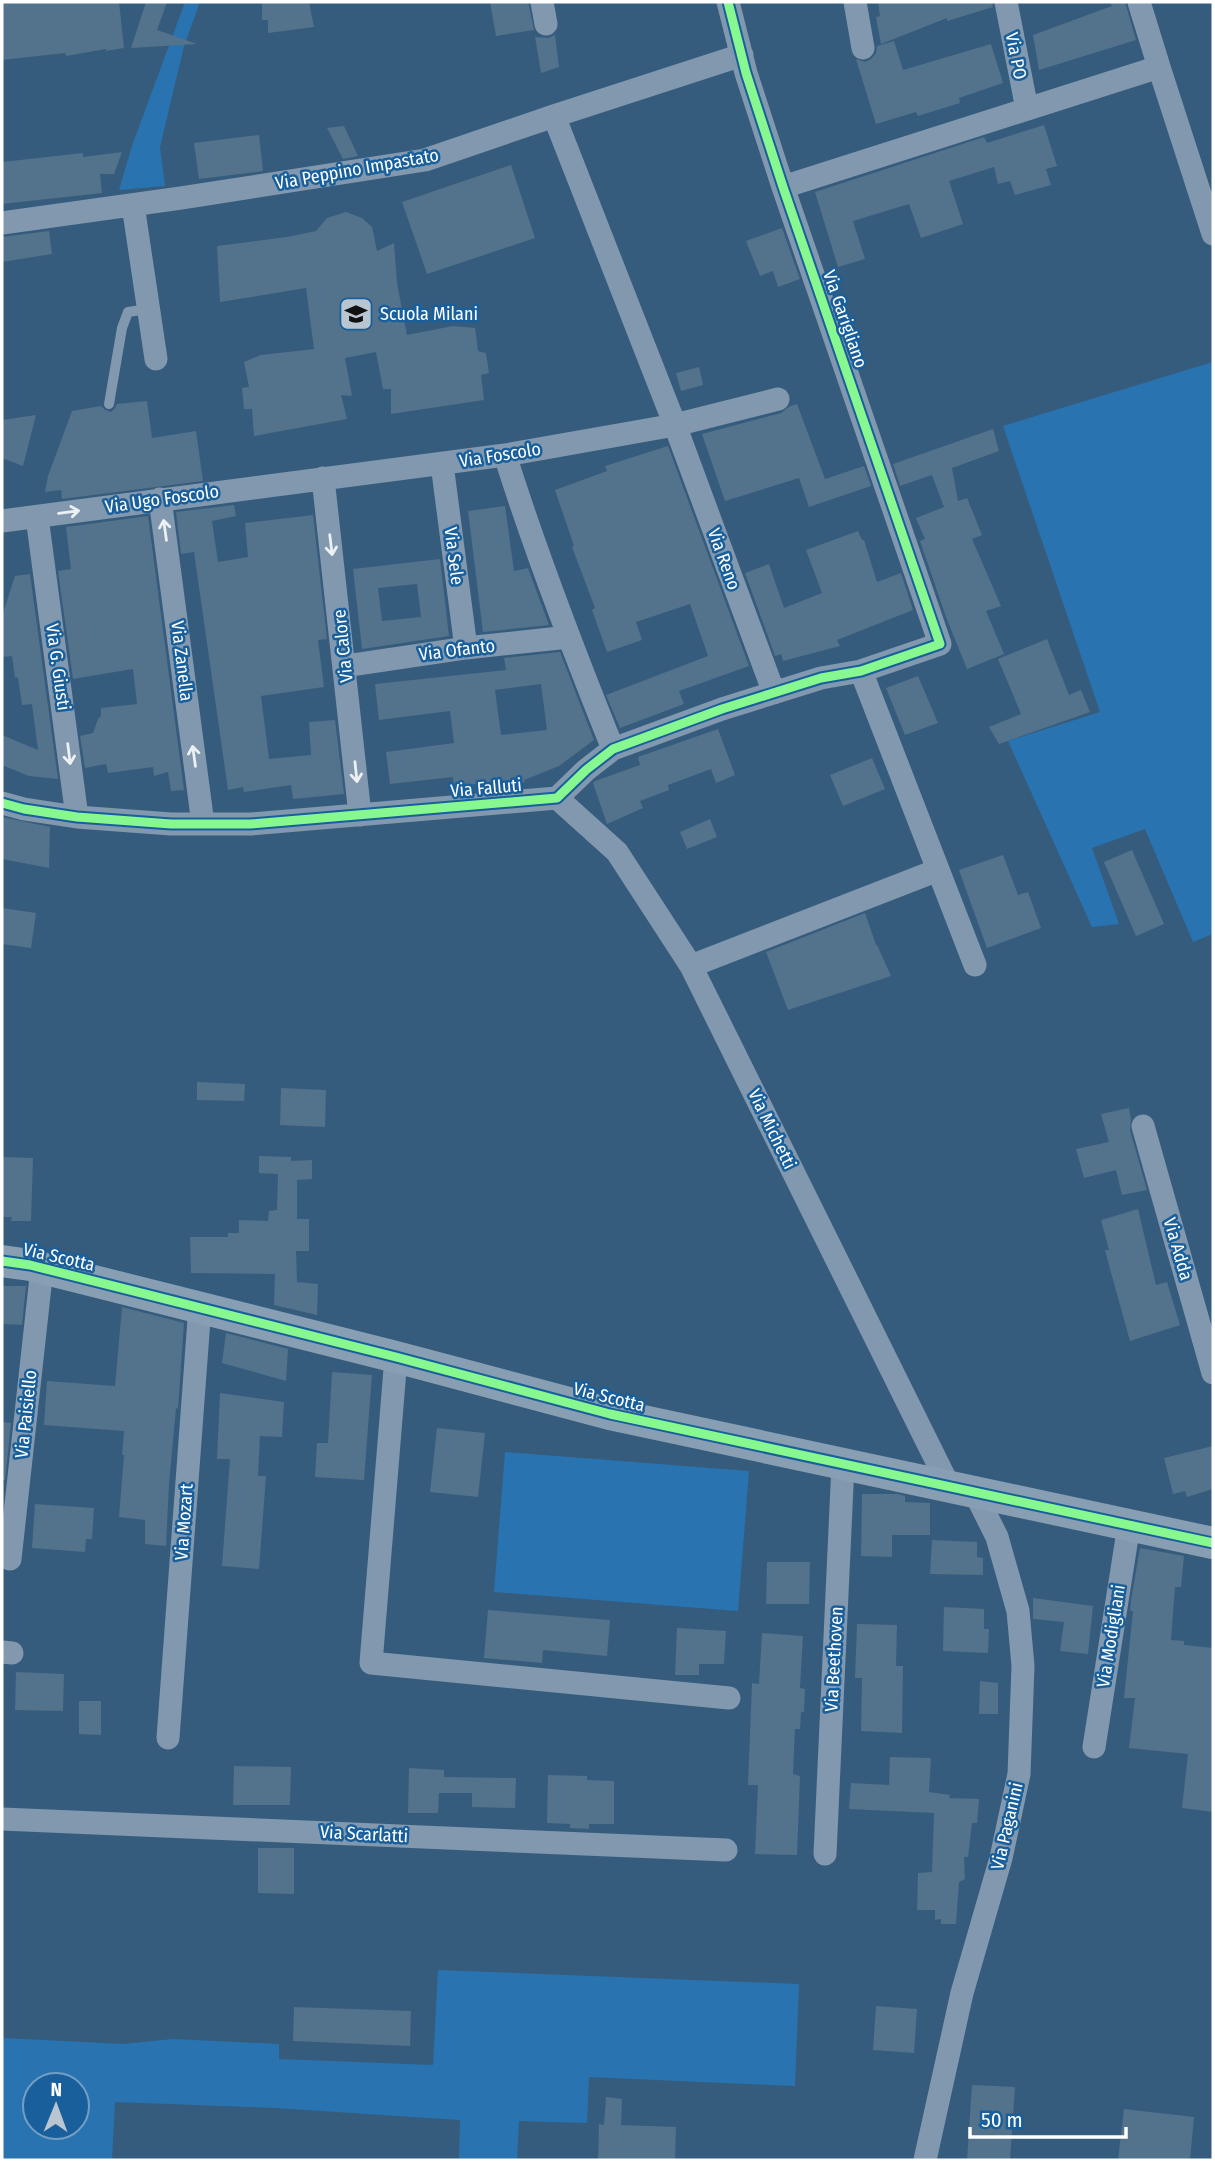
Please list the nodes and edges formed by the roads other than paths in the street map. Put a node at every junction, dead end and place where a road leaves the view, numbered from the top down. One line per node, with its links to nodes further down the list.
1 (728, 2): 6 (street, Via Garigliano)
2 (855, 2): 5 (street)
3 (1006, 2): 8 (street, Via PO)
4 (1139, 2): 7 (street)
5 (863, 48)
6 (742, 55): 9 (street, Via Peppino Impastato); 10 (street, Via Garigliano)
7 (1160, 66): 8 (street); 13 (street)
8 (1027, 109): 10 (street)
9 (554, 116): 11 (street, Via Peppino Impastato); 18 (street, Via Reno)
10 (783, 187): 28 (street, Via Garigliano)
11 (133, 205): 12 (street, Via Peppino Impastato); 14 (street)
12 (2, 223)
13 (1213, 234)
14 (148, 309): 15 (street); 17 (lane)
15 (156, 359)
16 (778, 399): 18 (street, Via Foscolo)
17 (109, 404)
18 (676, 425): 19 (street, Via Foscolo); 29 (street, Via Reno)
19 (505, 455): 20 (street, Via Foscolo); 25 (street)
20 (442, 464): 21 (street, Via Foscolo); 26 (street, Via Sele)
21 (323, 478): 22 (street, Via Ugo Foscolo); 27 (street, Via Calore, one-way to 27)
22 (160, 499): 23 (street, Via Ugo Foscolo, one-way to 22); 35 (street, Via Zanella, one-way to 22)
23 (37, 517): 24 (street, Via Ugo Foscolo); 34 (street, Via G. Giusti, one-way to 34)
24 (2, 521)
25 (569, 637): 26 (street, Via Ofanto); 30 (street)
26 (466, 648): 27 (street, Via Ofanto)
27 (345, 666): 33 (street, Via Calore, one-way to 33)
28 (861, 671): 29 (street); 36 (street)
29 (774, 693): 30 (street)
30 (613, 749): 31 (street)
31 (557, 797): 33 (street, Via Falluti); 37 (street, Via Michetti)
32 (2, 803): 34 (street, Via Falluti)
33 (360, 814): 35 (street, Via Falluti)
34 (77, 817): 35 (street, Via Falluti)
35 (203, 824)
36 (938, 870): 37 (street); 38 (street)
37 (691, 965): 46 (street, Via Michetti)
38 (975, 965)
39 (1143, 1126): 44 (street, Via Adda)
40 (2, 1261): 41 (street, Via Scotta)
41 (42, 1268): 42 (street, Via Scotta); 49 (street, Via Paisiello)
42 (200, 1306): 43 (street, Via Scotta); 51 (street, Via Mozart)
43 (396, 1357): 45 (street, Via Scotta); 50 (street)
44 (1213, 1373)
45 (843, 1464): 46 (street, Via Scotta); 55 (street, Via Beethoven)
46 (962, 1489): 47 (street, Via Scotta); 56 (street, Via Paganini)
47 (1129, 1525): 48 (street, Via Scotta); 52 (street, Via Modigliani)
48 (1213, 1543)
49 (10, 1559)
50 (729, 1698)
51 (168, 1738)
52 (1094, 1747)
53 (2, 1819): 54 (street, Via Scarlatti)
54 (726, 1850)
55 (825, 1854)
56 (925, 2160)

